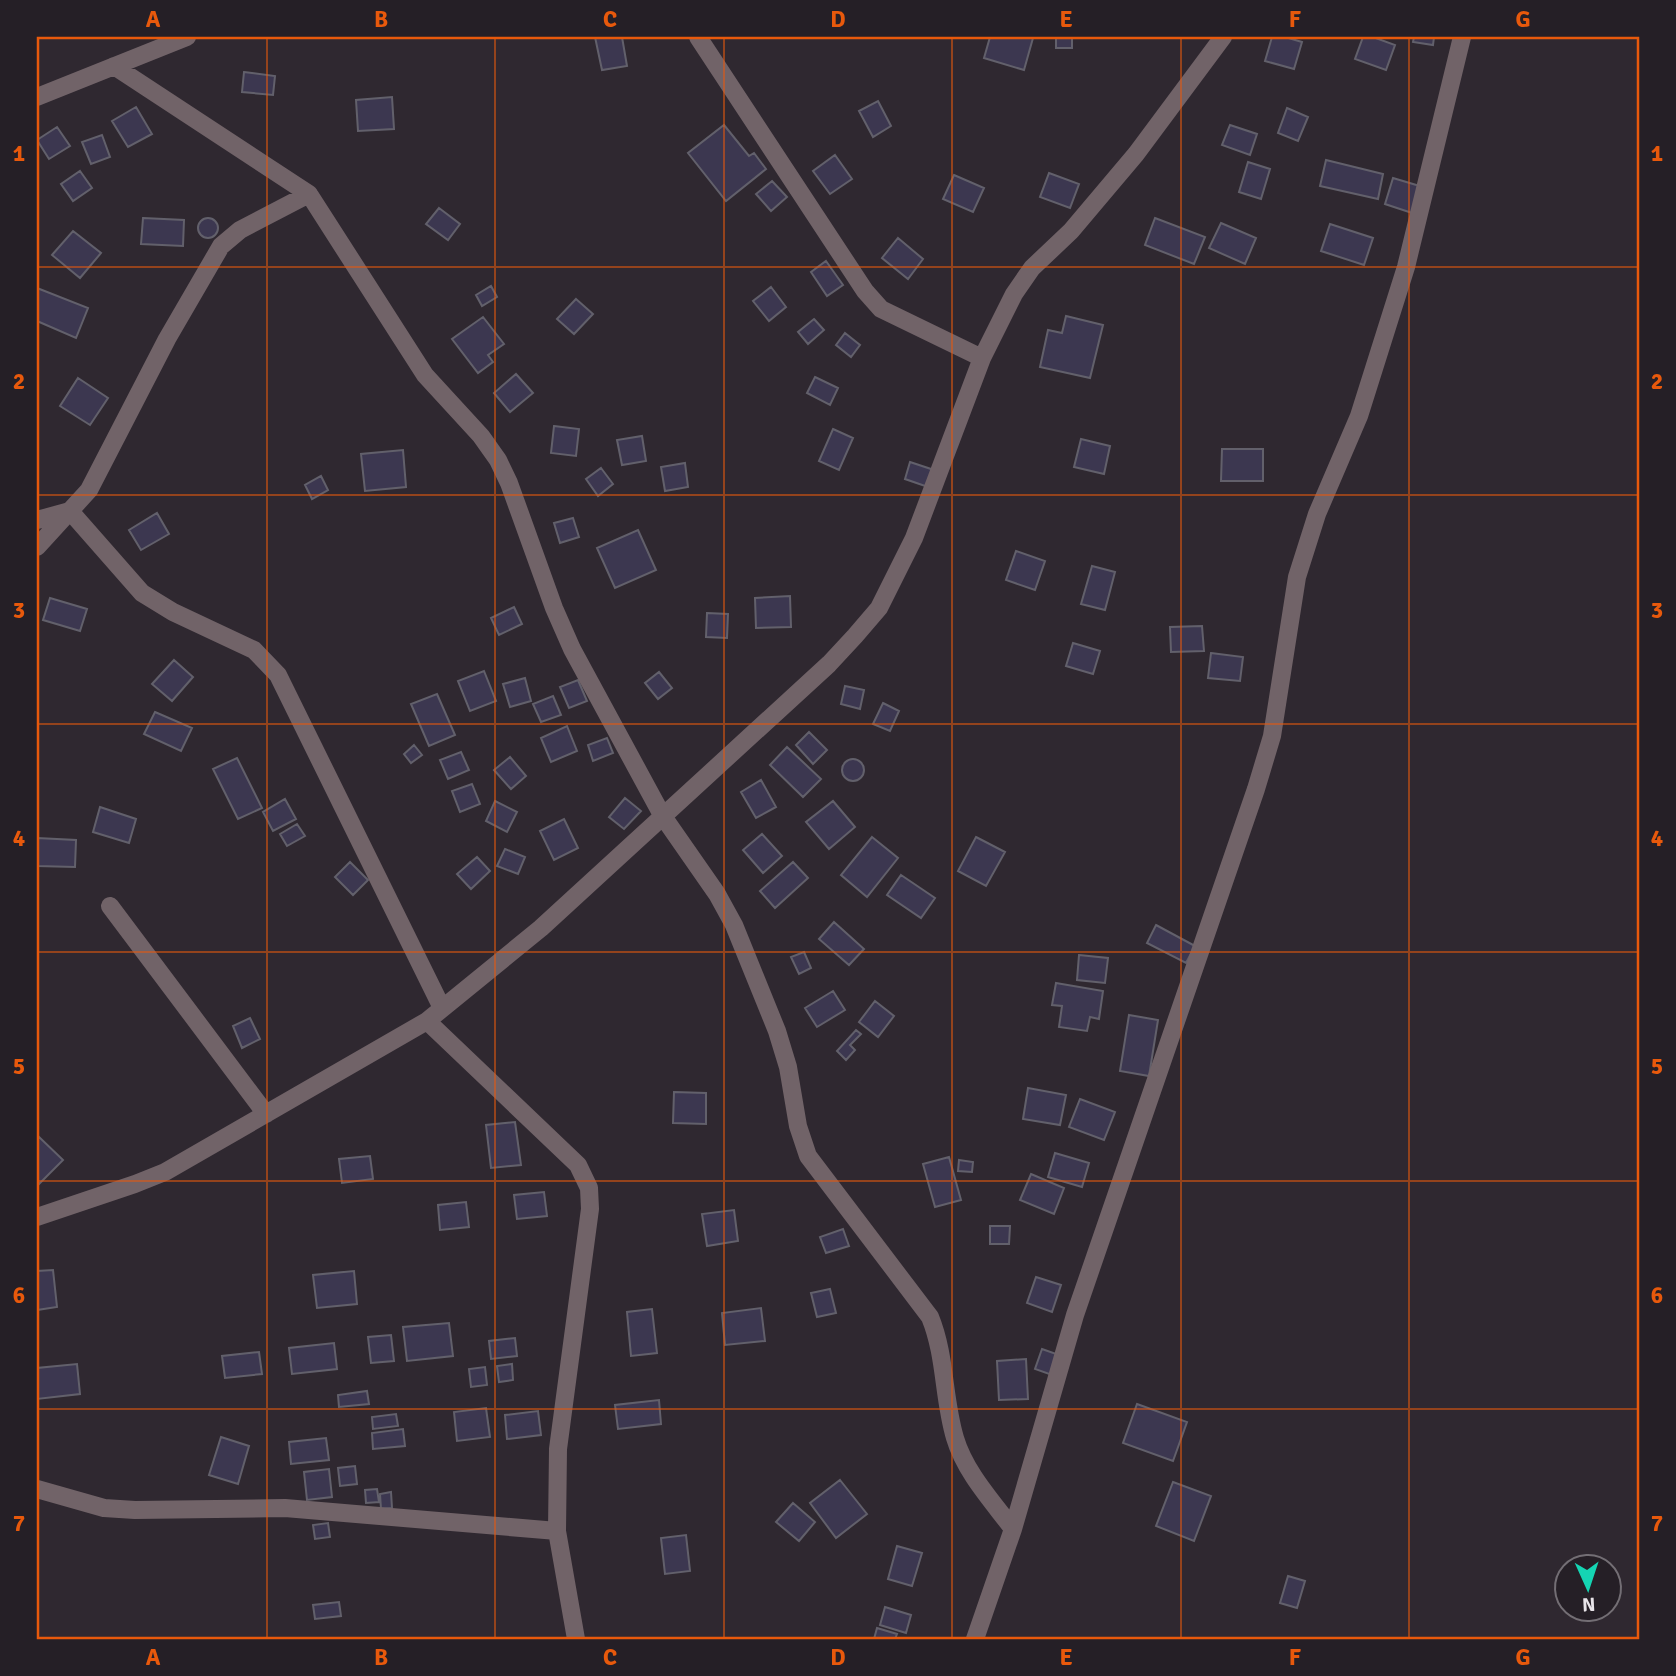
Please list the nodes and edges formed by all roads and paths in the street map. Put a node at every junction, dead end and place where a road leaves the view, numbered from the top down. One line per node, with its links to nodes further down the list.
1 (187, 37): 5 (street)
2 (698, 37): 8 (street)
3 (1223, 37): 8 (street)
4 (1462, 37): 19 (street)
5 (114, 66): 6 (street); 7 (street)
6 (37, 97)
7 (309, 194): 9 (street); 12 (street)
8 (982, 358): 12 (street)
9 (70, 511): 10 (street); 11 (street); 14 (street)
10 (37, 520)
11 (37, 547)
12 (662, 816): 14 (street); 19 (street)
13 (110, 906): 16 (street)
14 (442, 1009): 15 (street)
15 (427, 1021): 16 (street); 20 (street)
16 (265, 1114): 17 (street)
17 (37, 1217)
18 (37, 1489): 20 (street)
19 (1013, 1529): 22 (street)
20 (557, 1531): 21 (street)
21 (576, 1639)
22 (975, 1639)

